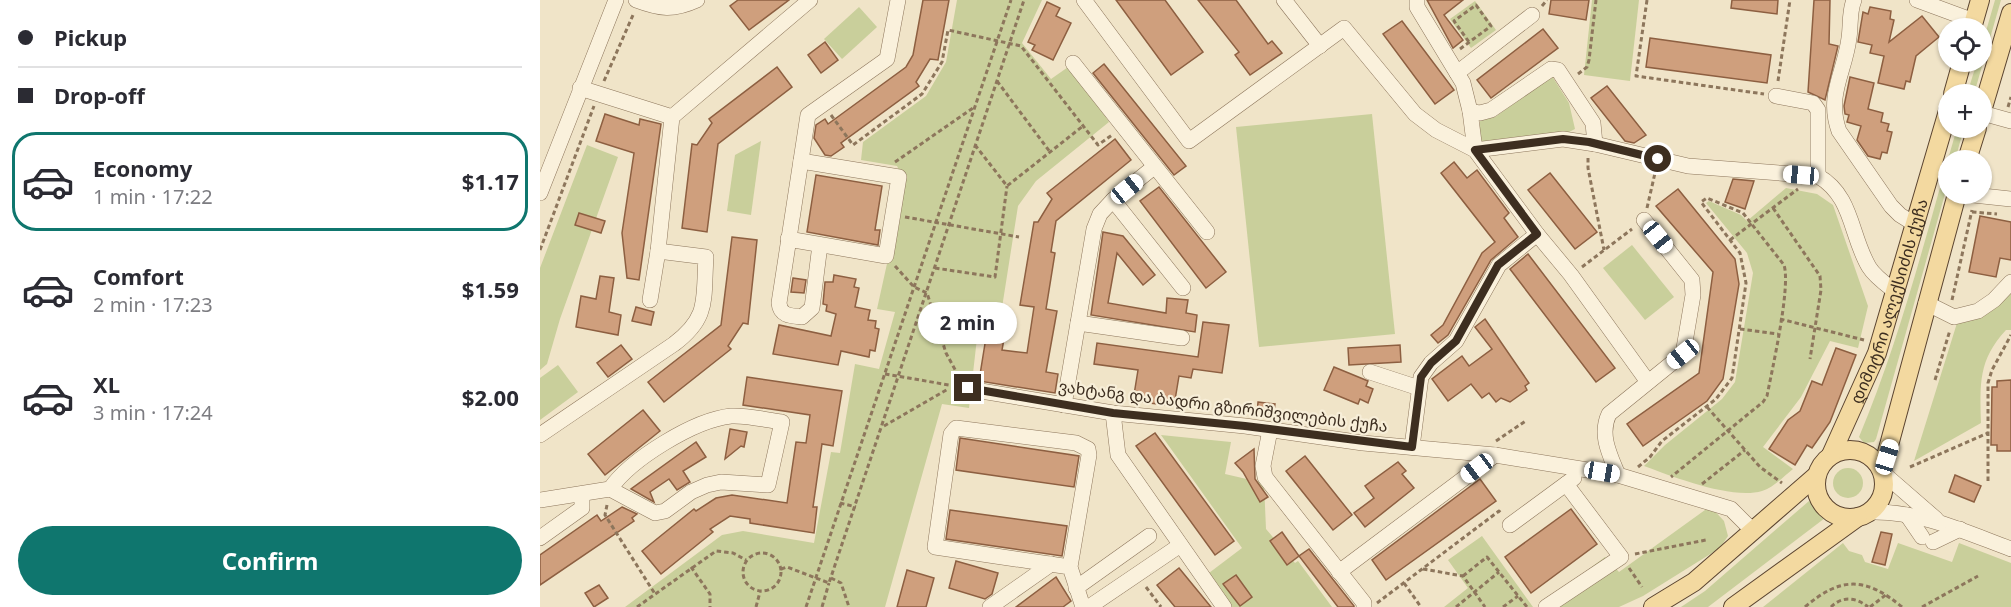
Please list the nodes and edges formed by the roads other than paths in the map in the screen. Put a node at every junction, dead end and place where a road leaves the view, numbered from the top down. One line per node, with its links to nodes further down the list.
1 (616, 0): 20 (street)
2 (697, 0): 11 (street)
3 (810, 0): 23 (street)
4 (898, 0): 27 (street)
5 (1084, 0): 16 (street)
6 (1284, 0): 16 (street)
7 (1417, 0): 18 (street)
8 (1854, 0): 36 (street)
9 (1917, 0): 14 (street)
10 (1980, 0): 15 (main road)
11 (638, 1)
12 (2011, 14): 19 (main road)
13 (1532, 15): 18 (street)
14 (1957, 18)
15 (1975, 18)
16 (1320, 46): 26 (street)
17 (1073, 63): 28 (street)
18 (1457, 73): 22 (street)
19 (1990, 84)
20 (580, 88): 23 (street); 30 (street)
21 (1776, 96): 29 (street)
22 (1470, 111): 25 (street); 26 (street)
23 (672, 117): 41 (street)
24 (1940, 138): 36 (main road, დიმიტრი ალექსიძის ქუჩა)
25 (1592, 143): 26 (street); 29 (street)
26 (1475, 150): 38 (street)
27 (801, 161): 39 (street); 40 (street)
28 (1154, 167): 33 (street); 37 (street)
29 (1818, 176): 44 (street)
30 (540, 193)
31 (1992, 197): 32 (street)
32 (2011, 199)
33 (1113, 200): 43 (street); 47 (street)
34 (1954, 204): 46 (main road, დიმიტრი ალექსიძის ქუჩა)
35 (1644, 220): 50 (street)
36 (1916, 225): 44 (main road, დიმიტრი ალექსიძის ქუჩა)
37 (1207, 232)
38 (1537, 234): 50 (street); 52 (street)
39 (788, 239): 40 (street); 40 (street)
40 (820, 245)
41 (658, 251): 45 (street); 56 (street)
42 (2011, 282): 46 (street)
43 (1183, 288)
44 (1896, 292): 59 (main road, დიმიტრი ალექსიძის ქუჩა)
45 (650, 300)
46 (1926, 303): 61 (main road, დიმიტრი ალექსიძის ქუჩა)
47 (1078, 323): 48 (street); 53 (street)
48 (1182, 338)
49 (1370, 372): 52 (street)
50 (1648, 382): 63 (street)
51 (966, 388): 53 (street, ვახტანგ და ბადრი გზირიშვილების ქუჩა)
52 (1419, 388): 57 (street)
53 (1064, 405): 54 (street, ვახტანგ და ბადრი გზირიშვილების ქუჩა)
54 (1113, 413): 55 (street, ვახტანგ და ბადრი გზირიშვილების ქუჩა); 76 (street)
55 (1270, 430): 57 (street, ვახტანგ და ბადრი გზირიშვილების ქუჩა); 80 (street)
56 (540, 435)
57 (1412, 447): 58 (street, ვახტანგ და ბადრი გზირიშვილების ქუჩა)
58 (1495, 454): 60 (street, ვახტანგ და ბადრი გზირიშვილების ქუჩა); 80 (street)
59 (1831, 455): 61 (main road); 62 (main road)
60 (1586, 470): 63 (street, ვახტანგ და ბადრი გზირიშვილების ქუჩა); 64 (street)
61 (1883, 472): 68 (main road); 70 (street)
62 (1817, 475): 68 (main road); 73 (main road)
63 (1625, 477): 73 (street, ვახტანგ და ბადრი გზირიშვილების ქუჩა)
64 (1566, 484): 71 (street); 87 (street)
65 (610, 489): 65 (street); 66 (street)
66 (582, 494): 67 (street); 75 (street)
67 (540, 500)
68 (1863, 515): 69 (street); 89 (main road)
69 (1907, 515): 70 (street); 72 (street)
70 (1938, 521): 72 (street)
71 (1510, 525)
72 (1960, 530): 77 (street)
73 (1753, 531): 88 (main road)
74 (1149, 536): 81 (street)
75 (540, 538)
76 (1179, 546): 82 (street); 85 (street)
77 (2011, 549)
78 (1051, 564): 79 (street); 79 (street); 83 (street)
79 (1070, 567): 81 (street)
80 (1339, 572): 86 (street)
81 (1076, 588): 84 (street)
82 (1096, 605)
83 (990, 607)
84 (1083, 607)
85 (1224, 607)
86 (1364, 607)
87 (1546, 607)
88 (1653, 607)
89 (1733, 607)

